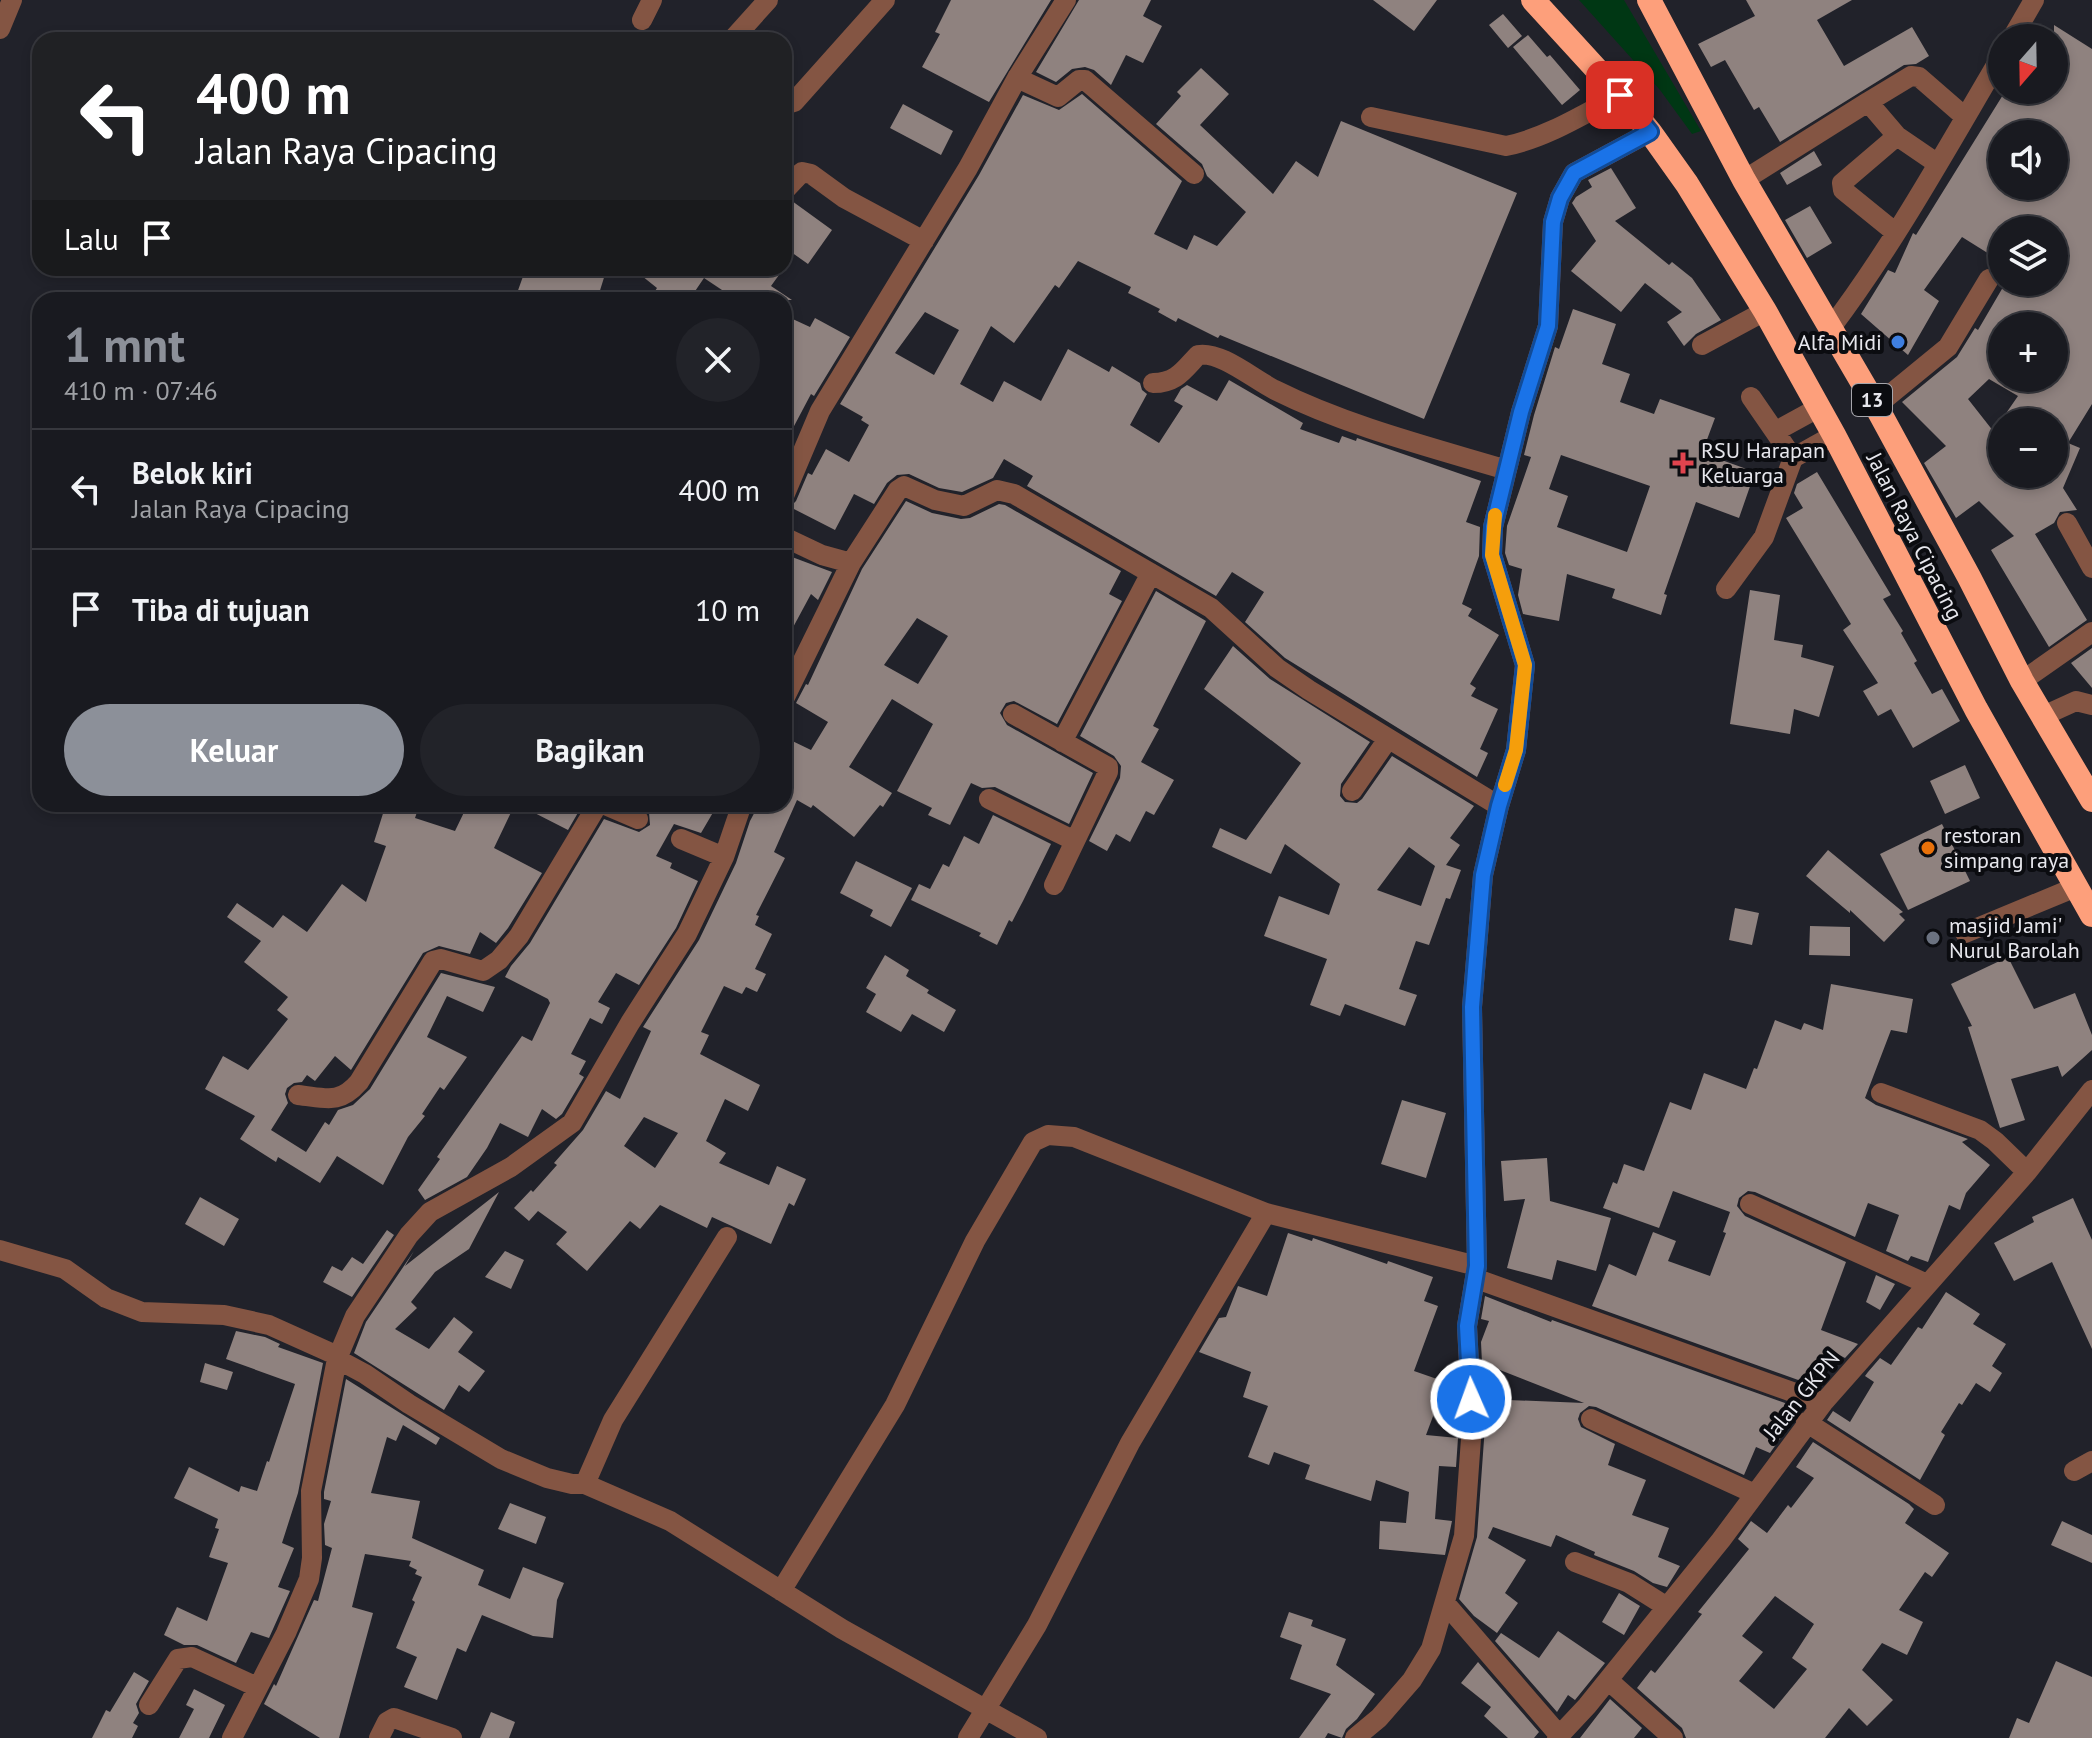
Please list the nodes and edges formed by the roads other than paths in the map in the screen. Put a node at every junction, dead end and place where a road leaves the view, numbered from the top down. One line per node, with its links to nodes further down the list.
1 (12, 0): 11 (street)
2 (652, 0): 9 (street)
3 (768, 0): 12 (street)
4 (885, 0): 17 (street)
5 (1066, 0): 13 (street)
6 (1533, 0): 15 (highway, Jalan Raya Cipacing / 13)
7 (1649, 0): 24 (highway, Jalan Raya Cipacing / 13)
8 (2034, 0): 10 (street)
9 (642, 20)
10 (2020, 24)
11 (0, 29)
12 (739, 32)
13 (1017, 78): 23 (street); 27 (street)
14 (1988, 78): 19 (street)
15 (1620, 95): 18 (street); 20 (highway, Jalan Raya Cipacing / 13)
16 (1868, 102): 19 (street); 21 (street); 24 (street)
17 (792, 103)
18 (1371, 117)
19 (1965, 117): 22 (street)
20 (1650, 132): 29 (highway, Jalan Raya Cipacing / 13); 39 (street)
21 (1897, 136): 22 (street); 26 (street)
22 (1938, 164): 26 (street)
23 (1194, 174)
24 (1744, 180): 30 (highway, Jalan Raya Cipacing / 13)
25 (792, 183): 27 (street)
26 (1896, 233): 30 (street)
27 (924, 241): 40 (street)
28 (1988, 281): 34 (street)
29 (1765, 311): 31 (street); 35 (highway, Jalan Raya Cipacing / 13)
30 (1830, 329): 34 (highway, Jalan Raya Cipacing / 13)
31 (1702, 345)
32 (1153, 383): 39 (street)
33 (1751, 397): 36 (street)
34 (1876, 406): 48 (highway, Jalan Raya Cipacing / 13)
35 (1818, 408): 36 (street); 37 (highway, Jalan Raya Cipacing / 13)
36 (1776, 431): 38 (street)
37 (1834, 435): 38 (street); 67 (highway, Jalan Raya Cipacing / 13)
38 (1793, 458): 46 (street)
39 (1507, 470): 58 (street)
40 (792, 477)
41 (2067, 523): 44 (street)
42 (792, 541): 43 (street)
43 (851, 563): 45 (street); 49 (street)
44 (2092, 568)
45 (1151, 573): 53 (street); 54 (street)
46 (1726, 589)
47 (2092, 632): 48 (street)
48 (2022, 681): 52 (highway, Jalan Raya Cipacing / 13)
49 (792, 683)
50 (2092, 705): 52 (street)
51 (1013, 714): 54 (street)
52 (2043, 716): 57 (highway, Jalan Raya Cipacing / 13)
53 (1388, 739): 55 (street); 58 (street)
54 (1062, 742): 64 (street)
55 (1352, 791)
56 (989, 799): 64 (street)
57 (2092, 800)
58 (1499, 806): 78 (street)
59 (595, 812): 72 (street)
60 (620, 812): 62 (street)
61 (739, 812): 65 (street)
62 (638, 819)
63 (681, 839): 65 (street)
64 (1075, 841): 66 (street)
65 (724, 857): 80 (street)
66 (1054, 885)
67 (2076, 887): 68 (highway, Jalan Raya Cipacing / 13); 69 (street)
68 (2092, 915)
69 (1965, 933)
70 (2092, 1090): 73 (street, Jalan GKPN)
71 (1881, 1093): 73 (street)
72 (298, 1095)
73 (2027, 1172): 79 (street, Jalan GKPN)
74 (1750, 1204): 79 (street)
75 (1266, 1213): 78 (street); 88 (street); 94 (street)
76 (727, 1237): 84 (street)
77 (0, 1250): 80 (street)
78 (1477, 1272): 81 (street); 89 (street)
79 (1927, 1284): 81 (street, Jalan GKPN)
80 (337, 1358): 84 (street); 92 (street)
81 (1823, 1403): 83 (street, Jalan GKPN)
82 (1591, 1419): 85 (street)
83 (1806, 1422): 85 (street, Jalan GKPN); 86 (street)
84 (585, 1484): 88 (street)
85 (1755, 1494): 90 (street, Jalan GKPN)
86 (1935, 1505)
87 (1575, 1562): 90 (street)
88 (781, 1591): 94 (street)
89 (1445, 1603): 95 (street); 101 (street)
90 (1667, 1607): 91 (street, Jalan GKPN)
91 (1608, 1680): 95 (street, Jalan GKPN); 102 (street)
92 (257, 1687): 93 (street); 96 (street)
93 (149, 1705)
94 (984, 1711): 99 (street); 100 (street)
95 (1558, 1736)
96 (232, 1738)
97 (379, 1738): 98 (street)
98 (452, 1738)
99 (968, 1738)
100 (1037, 1738)
101 (1355, 1738)
102 (1673, 1738)

